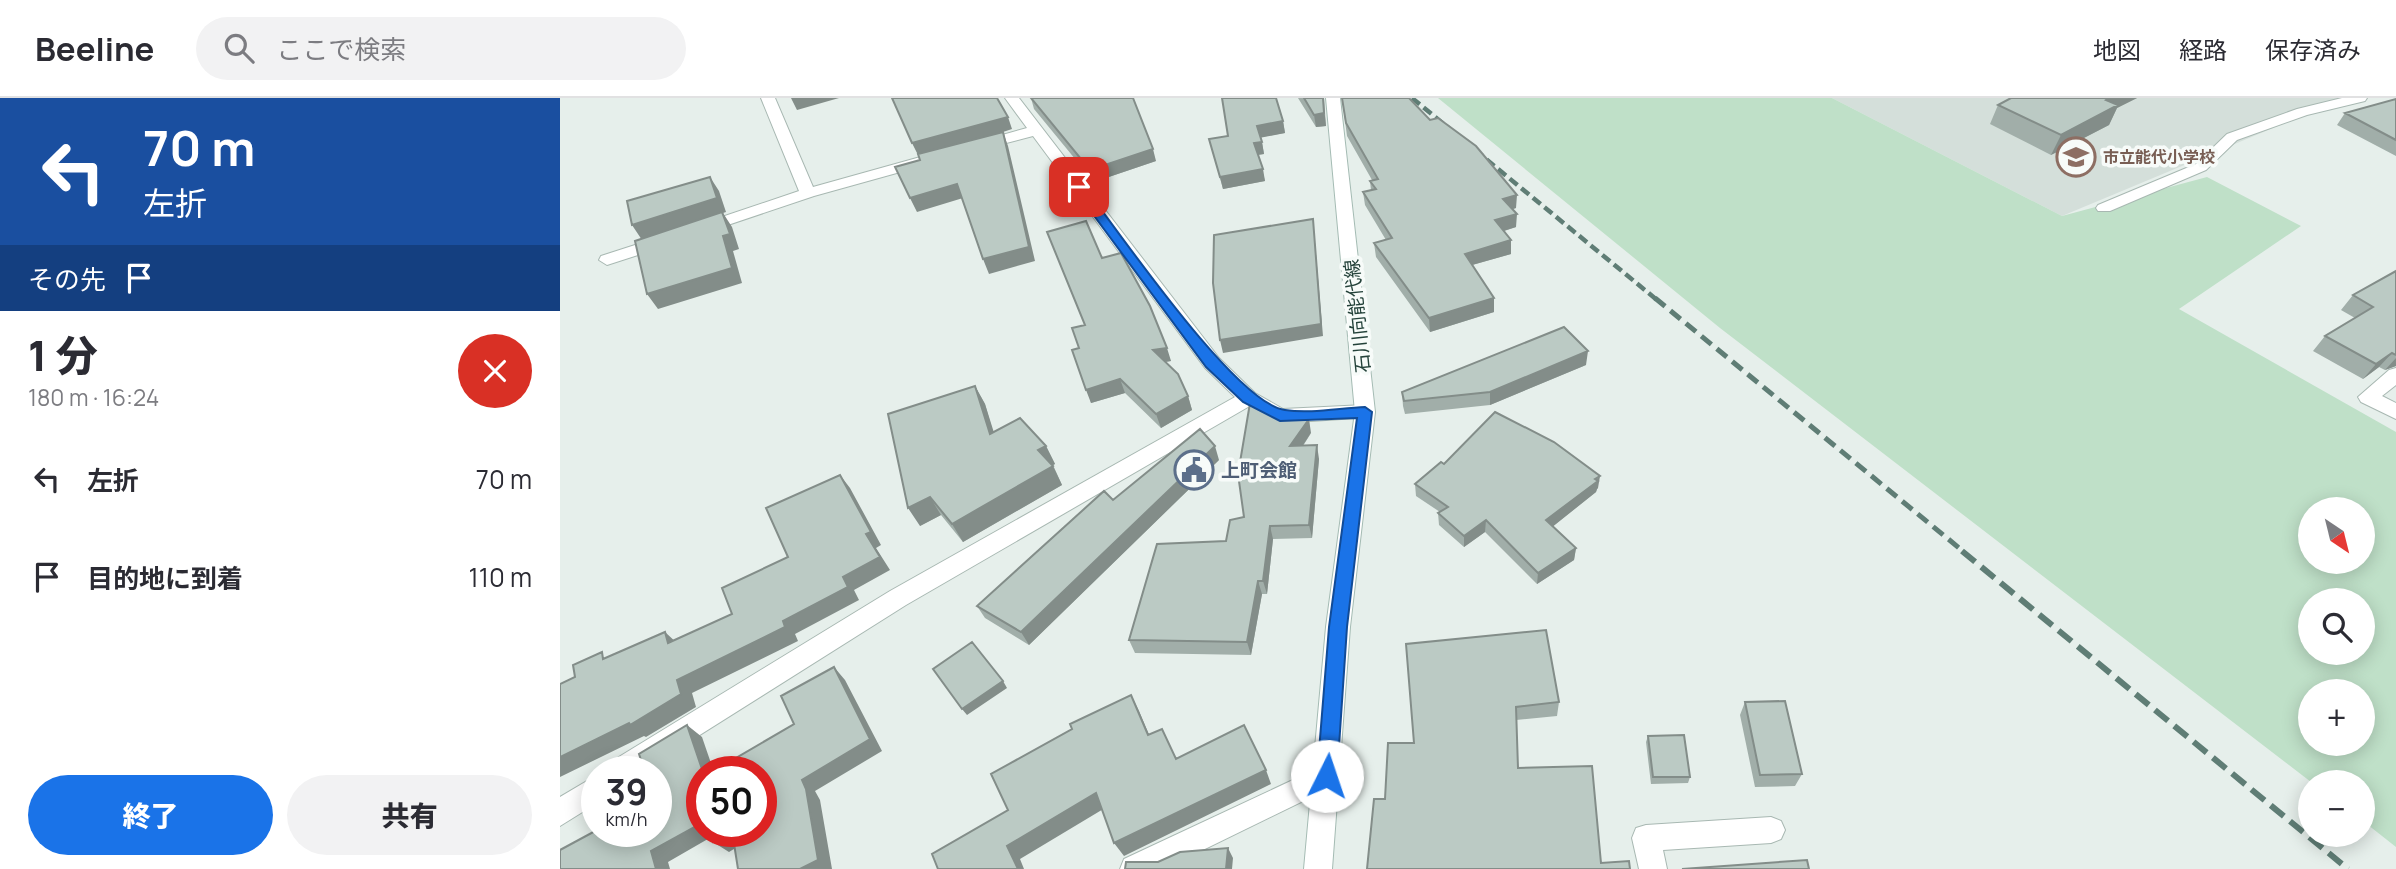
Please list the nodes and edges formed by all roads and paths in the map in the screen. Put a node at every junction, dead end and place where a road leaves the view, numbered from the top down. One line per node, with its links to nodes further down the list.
1 (768, 98): 8 (street)
2 (1012, 98): 5 (street)
3 (1333, 98): 13 (street, 石川向能代線)
4 (2360, 98): 9 (street)
5 (1038, 130): 6 (street); 12 (street)
6 (961, 151)
7 (936, 158): 8 (street)
8 (808, 192): 10 (street)
9 (2104, 208)
10 (607, 260)
11 (2396, 375): 14 (street)
12 (1248, 398): 13 (street); 15 (street)
13 (1365, 412): 16 (street, 石川向能代線)
14 (2396, 412)
15 (644, 756)
16 (1327, 776): 20 (street); 21 (street, 石川向能代線)
17 (581, 798): 18 (street)
18 (560, 813)
19 (1771, 830): 22 (street)
20 (1134, 869)
21 (1318, 869)
22 (1653, 869)

